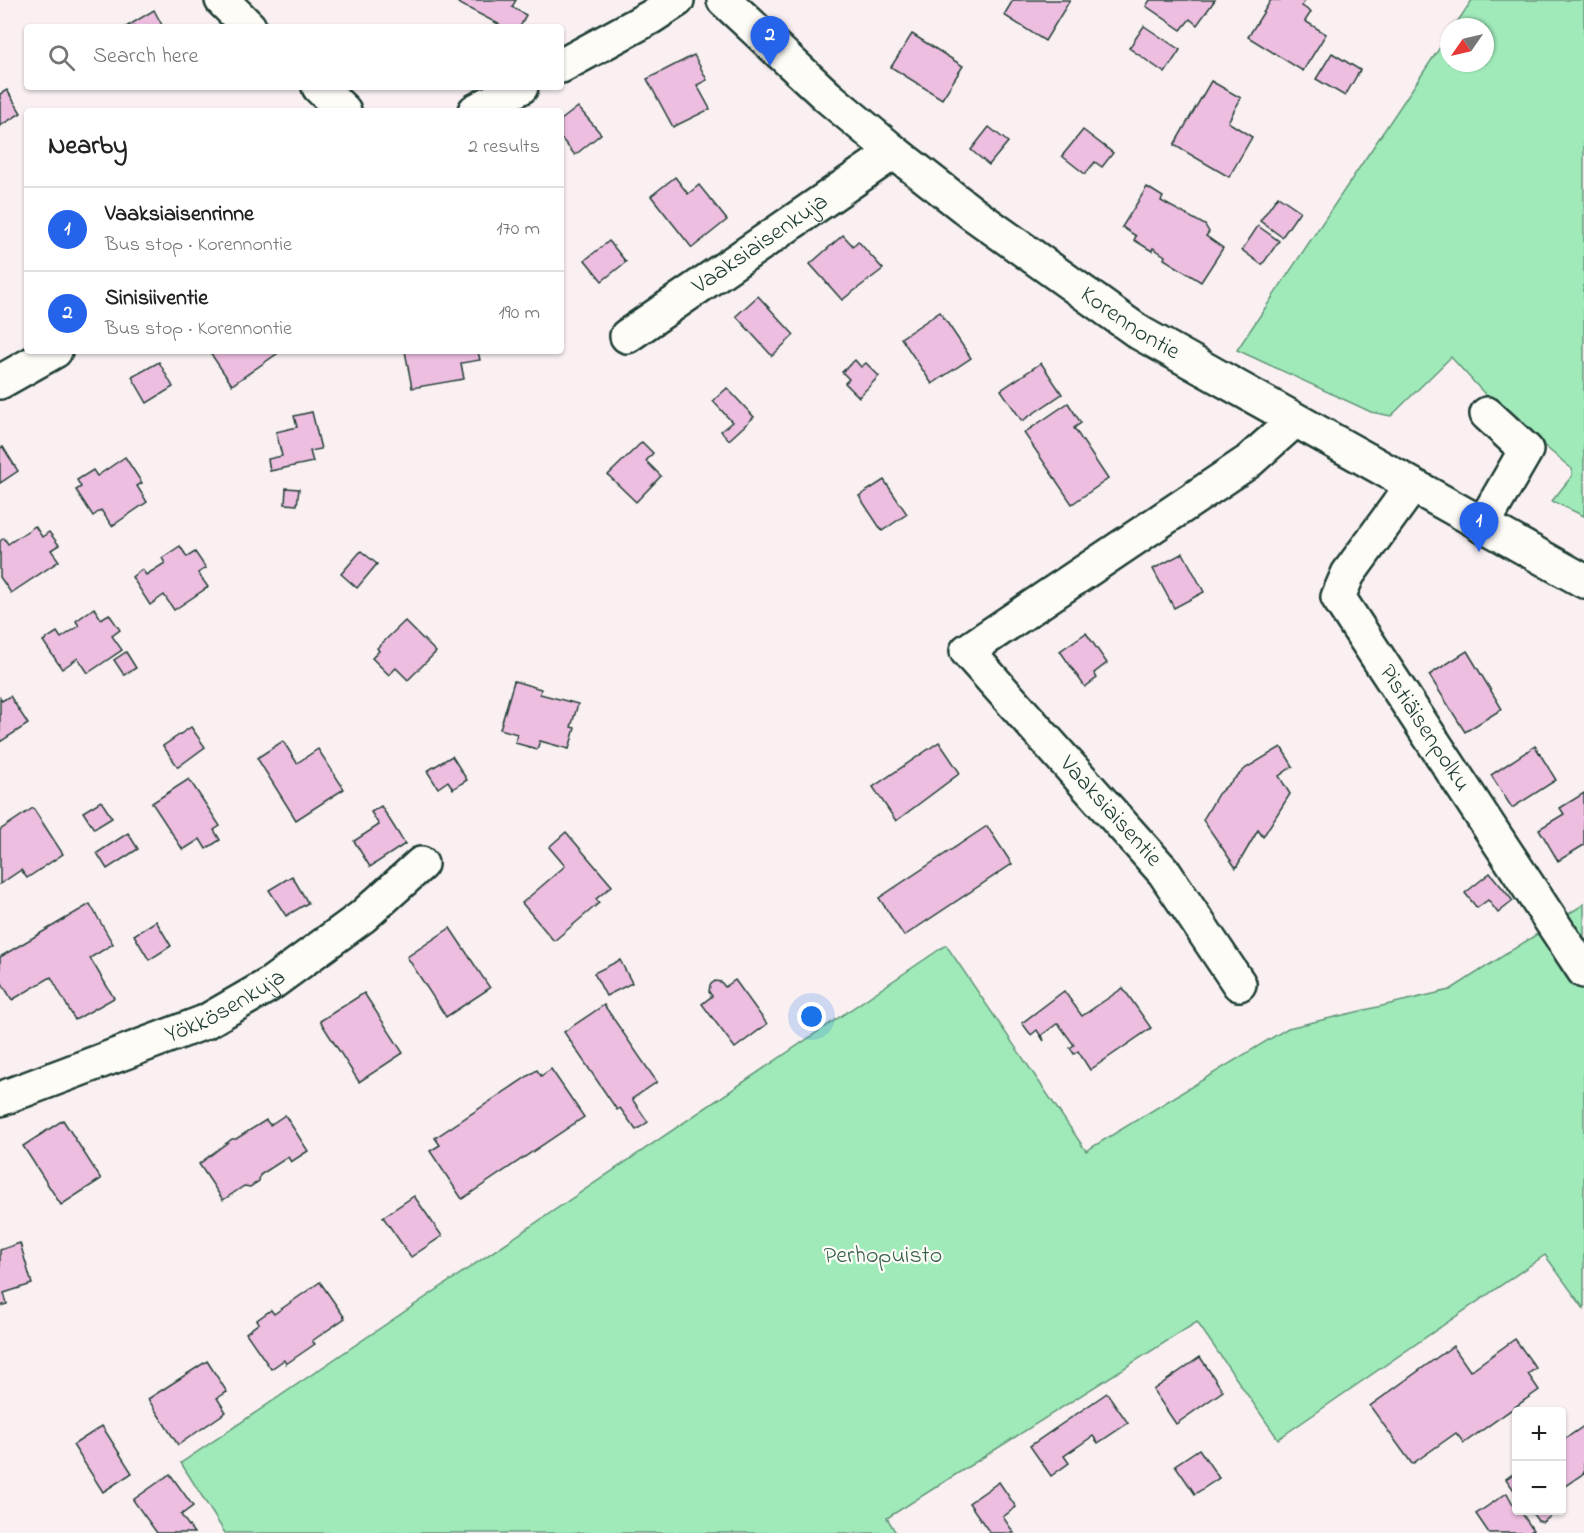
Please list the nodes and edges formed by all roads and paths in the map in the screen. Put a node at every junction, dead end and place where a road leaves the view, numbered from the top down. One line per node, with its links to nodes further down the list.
1 (222, 0): 4 (street)
2 (677, 0): 5 (street)
3 (724, 0): 10 (street, Korennontie)
4 (246, 24)
5 (564, 64)
6 (322, 90): 8 (street)
7 (515, 90): 9 (street)
8 (341, 108)
9 (481, 108)
10 (894, 152): 11 (street, Vaaksiaisenkuja); 15 (street, Korennontie)
11 (627, 336)
12 (50, 354): 13 (street)
13 (0, 382)
14 (1487, 414): 17 (street)
15 (1295, 420): 16 (street, Korennontie); 21 (street, Vaaksiaisentie)
16 (1412, 486): 17 (street, Korennontie); 20 (street, Pistiäisenpolku)
17 (1482, 526): 18 (street, Korennontie)
18 (1584, 581)
19 (421, 864): 22 (street, Yökkösenkuja)
20 (1584, 971)
21 (1239, 984)
22 (1, 1096)

